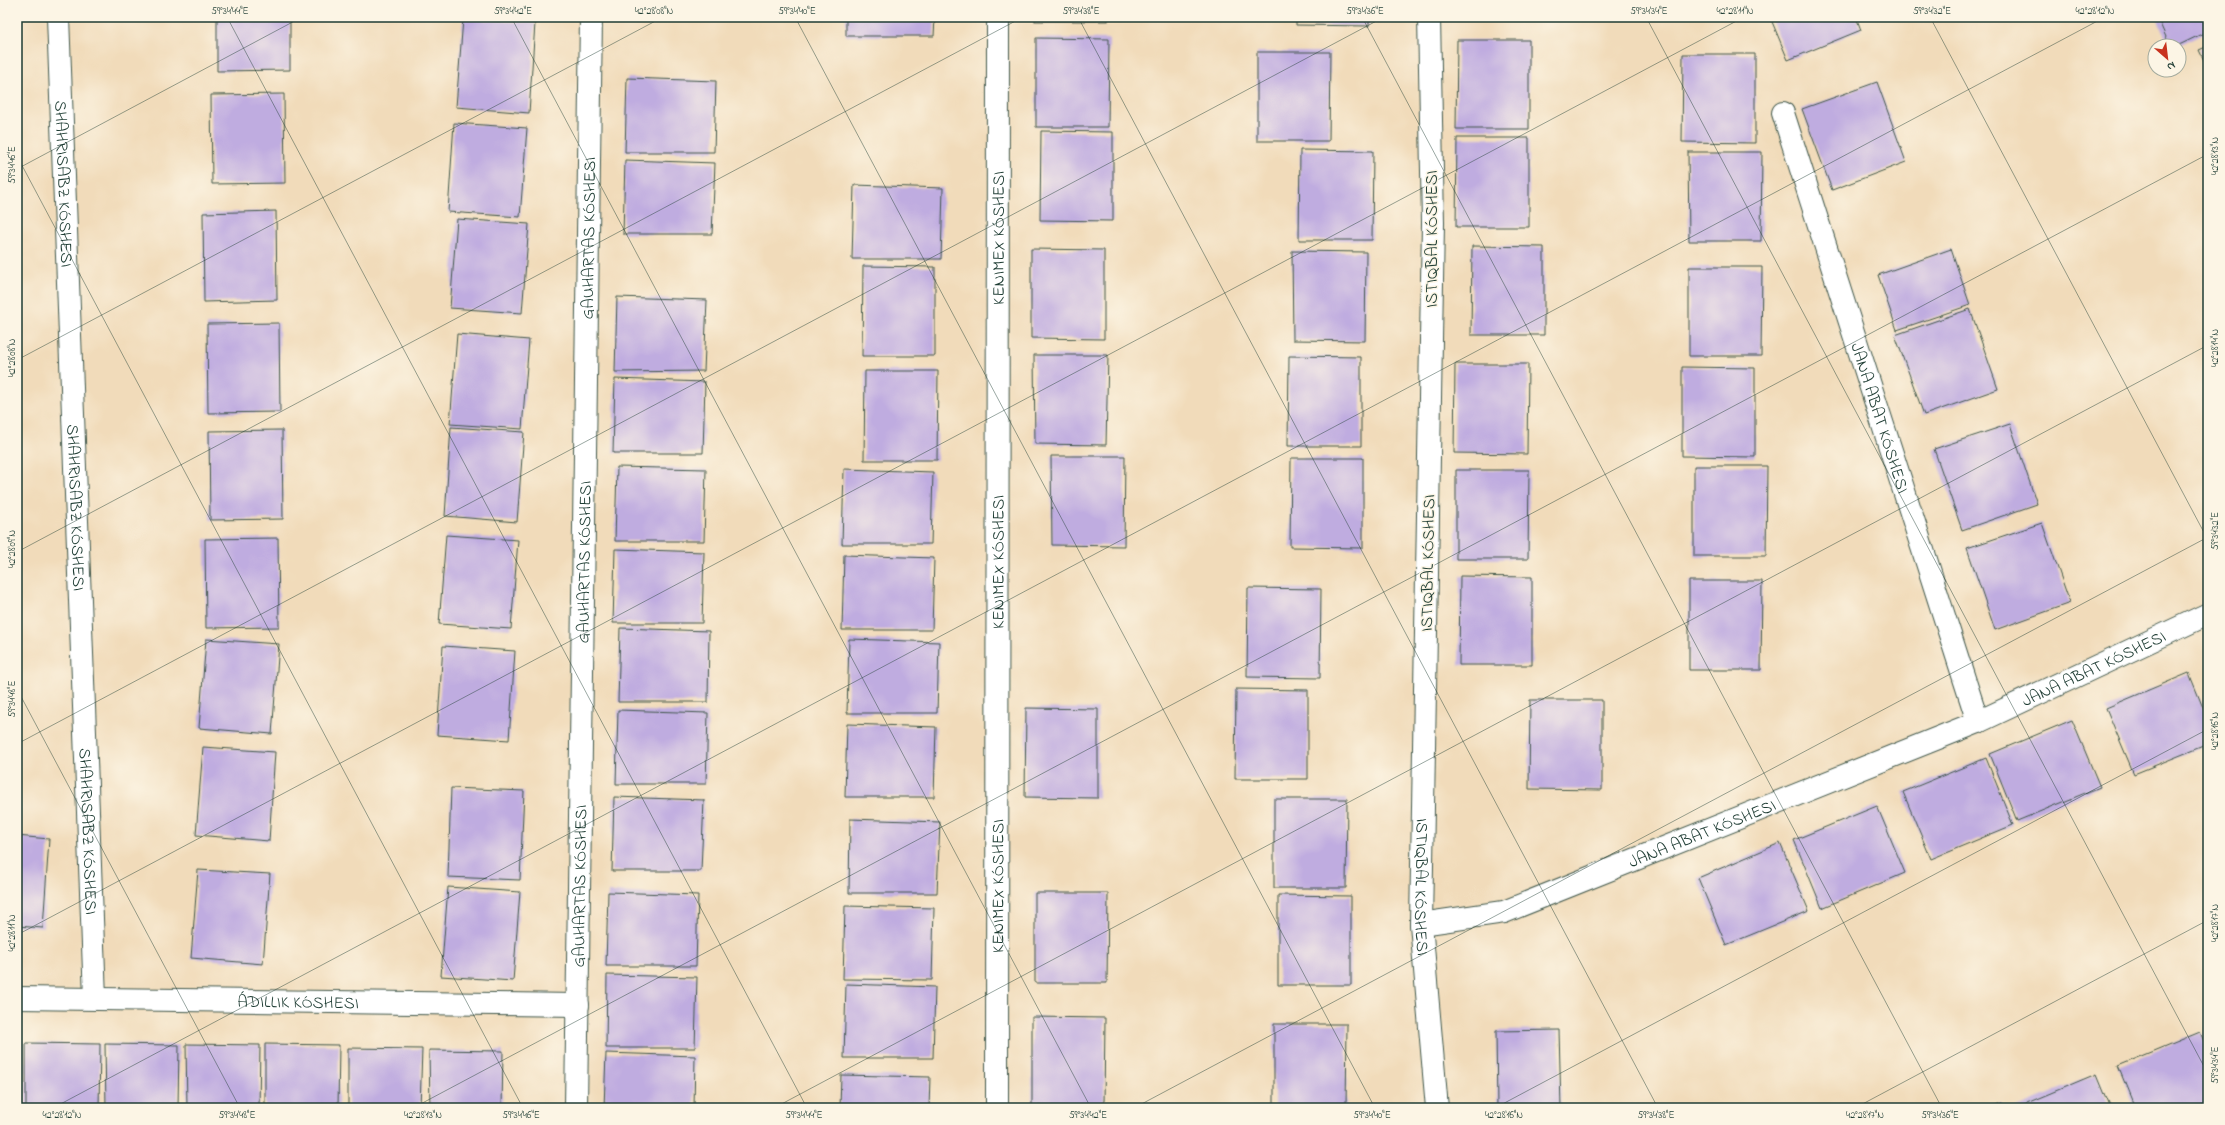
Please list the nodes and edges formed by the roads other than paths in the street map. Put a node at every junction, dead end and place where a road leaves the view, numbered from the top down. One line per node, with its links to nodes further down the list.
1 (58, 17): 10 (street, SHAHRISABZ KÓSHESI)
2 (592, 17): 11 (street, GAUHARTAS KÓSHESI)
3 (998, 17): 13 (street, KENIMEX KÓSHESI)
4 (1429, 17): 8 (street, ISTIQBAL KÓSHESI)
5 (1783, 114): 7 (street, JANA ABAT KÓSHESI)
6 (2208, 614): 7 (street, JANA ABAT KÓSHESI)
7 (1978, 722): 8 (street, JANA ABAT KÓSHESI)
8 (1420, 924): 14 (street, ISTIQBAL KÓSHESI)
9 (17, 998): 10 (street, ÁDILLIK KÓSHESI)
10 (96, 998): 11 (street, ÁDILLIK KÓSHESI)
11 (578, 1005): 12 (street, GAUHARTAS KÓSHESI)
12 (576, 1108)
13 (996, 1108)
14 (1437, 1108)

